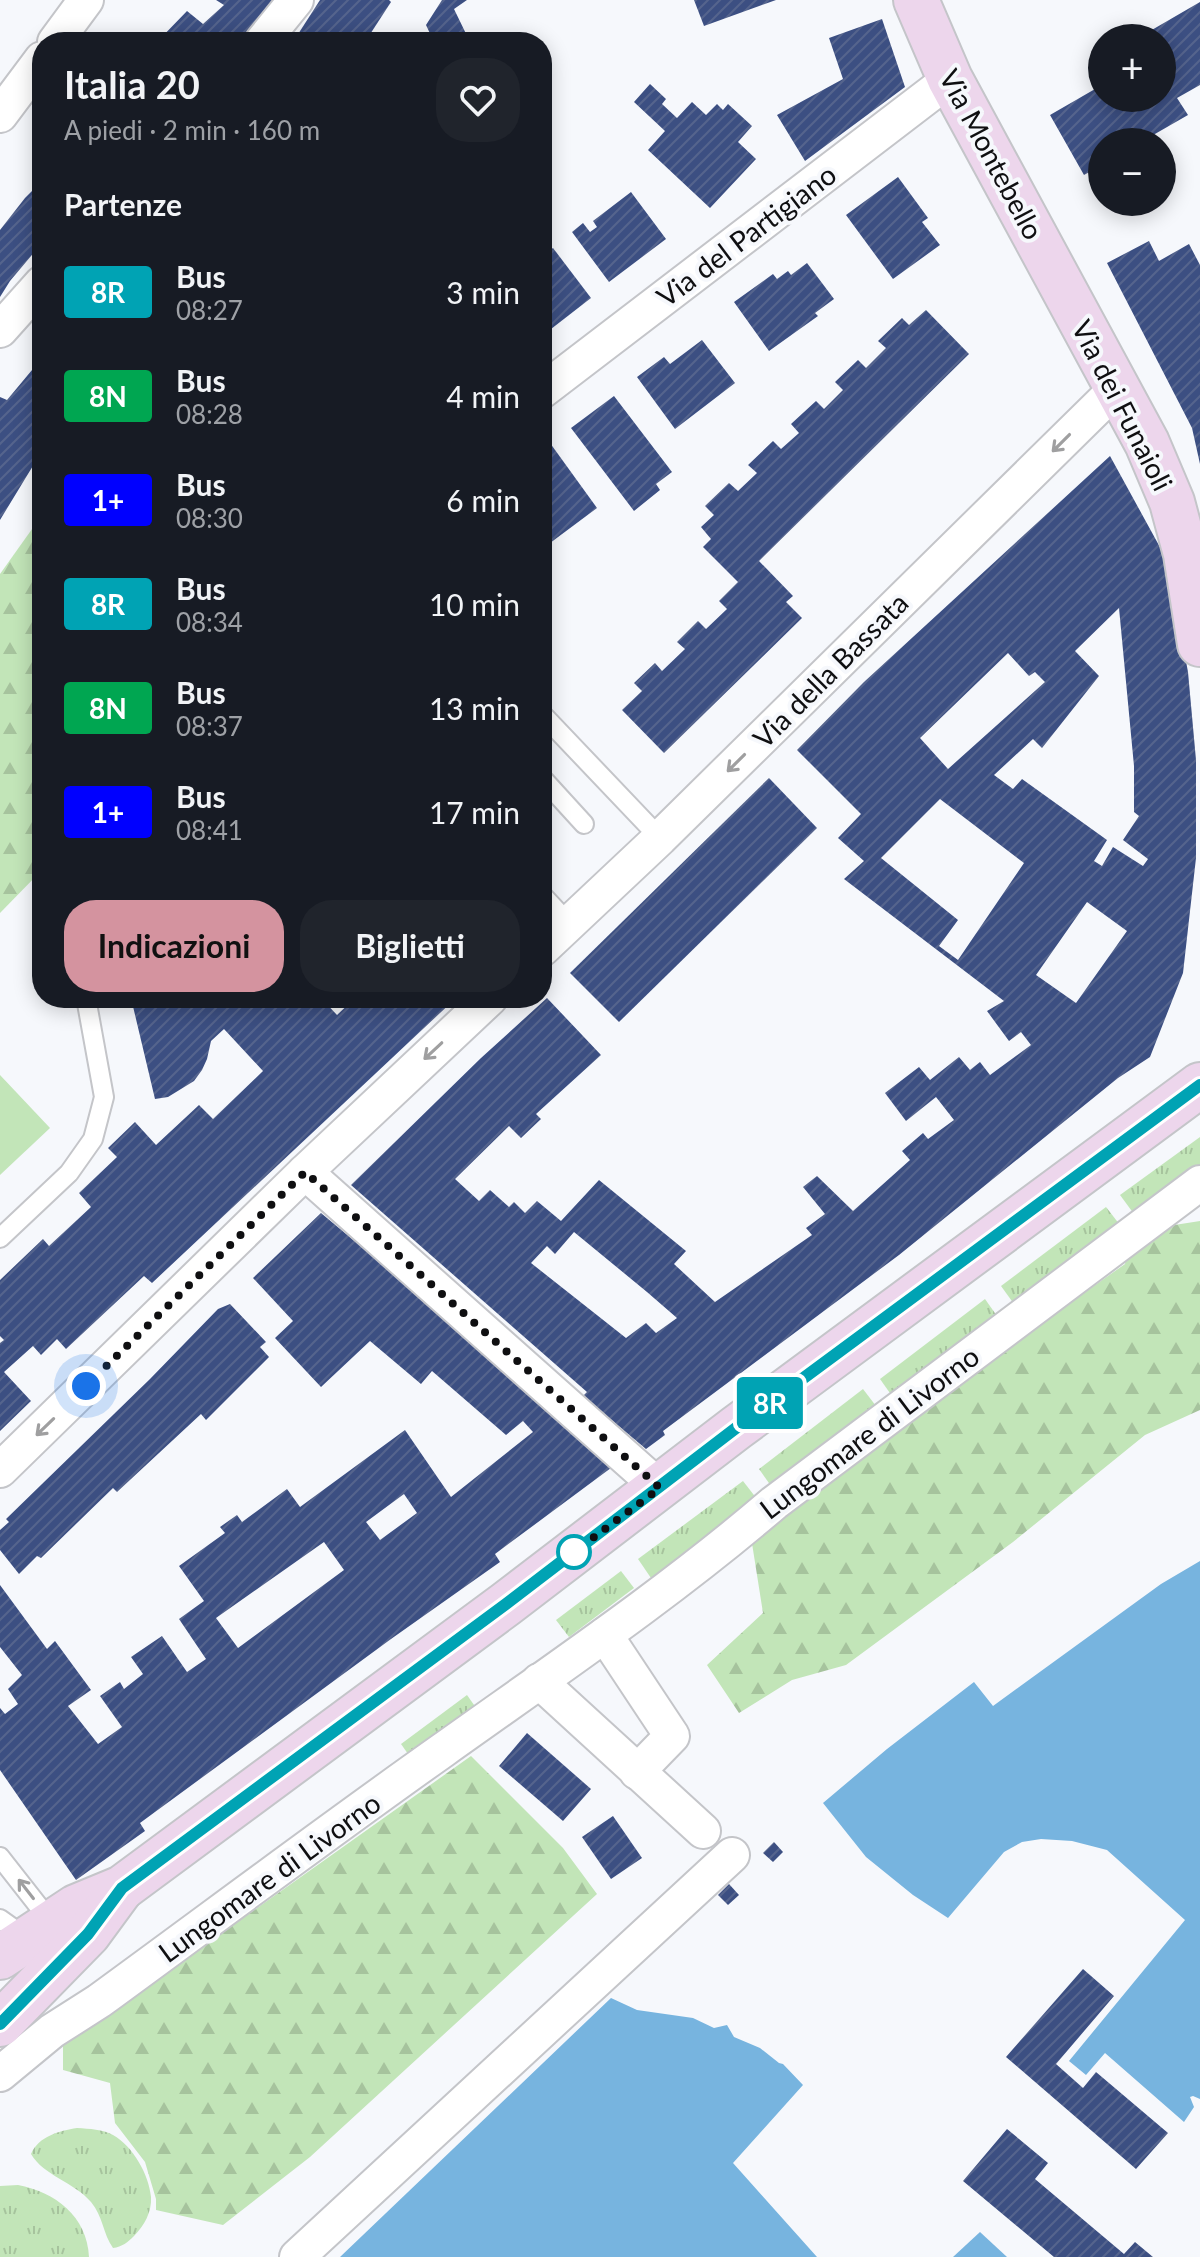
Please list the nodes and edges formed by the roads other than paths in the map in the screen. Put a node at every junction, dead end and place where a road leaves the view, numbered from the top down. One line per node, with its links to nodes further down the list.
1 (86, 0): 4 (street)
2 (296, 0): 5 (street)
3 (916, 0): 7 (main road, Via Montebello)
4 (62, 32)
5 (270, 32)
6 (32, 72): 8 (street)
7 (950, 79): 10 (main road, Via Montebello); 12 (street, Via del Partigiano)
8 (0, 115)
9 (32, 294): 11 (street)
10 (1072, 306): 13 (main road, Via dei Funaioli)
11 (0, 330)
12 (552, 383)
13 (1117, 388): 14 (main road, Via dei Funaioli); 18 (street, Via della Bassata, one-way to 18)
14 (1200, 644)
15 (552, 725): 18 (lane)
16 (552, 789): 17 (lane)
17 (584, 824)
18 (660, 838): 20 (street, Via della Bassata)
19 (552, 906): 20 (lane)
20 (569, 924): 21 (street, Via della Bassata)
21 (552, 940)
22 (88, 1008): 27 (lane)
23 (479, 1008): 25 (street, one-way to 25)
24 (1200, 1085): 29 (main road)
25 (305, 1172): 28 (street, one-way to 28); 29 (street)
26 (1200, 1183): 30 (street, Lungomare di Livorno)
27 (0, 1238)
28 (0, 1470)
29 (660, 1488): 36 (main road)
30 (605, 1635): 31 (street, Lungomare di Livorno); 32 (street)
31 (539, 1681): 32 (street); 39 (street, Lungomare di Livorno)
32 (637, 1772): 33 (street)
33 (703, 1831)
34 (732, 1855): 40 (street)
35 (0, 1857): 37 (lane, one-way to 35)
36 (122, 1888): 37 (main road); 38 (main road)
37 (18, 1935)
38 (0, 2024)
39 (0, 2074)
40 (297, 2257)

